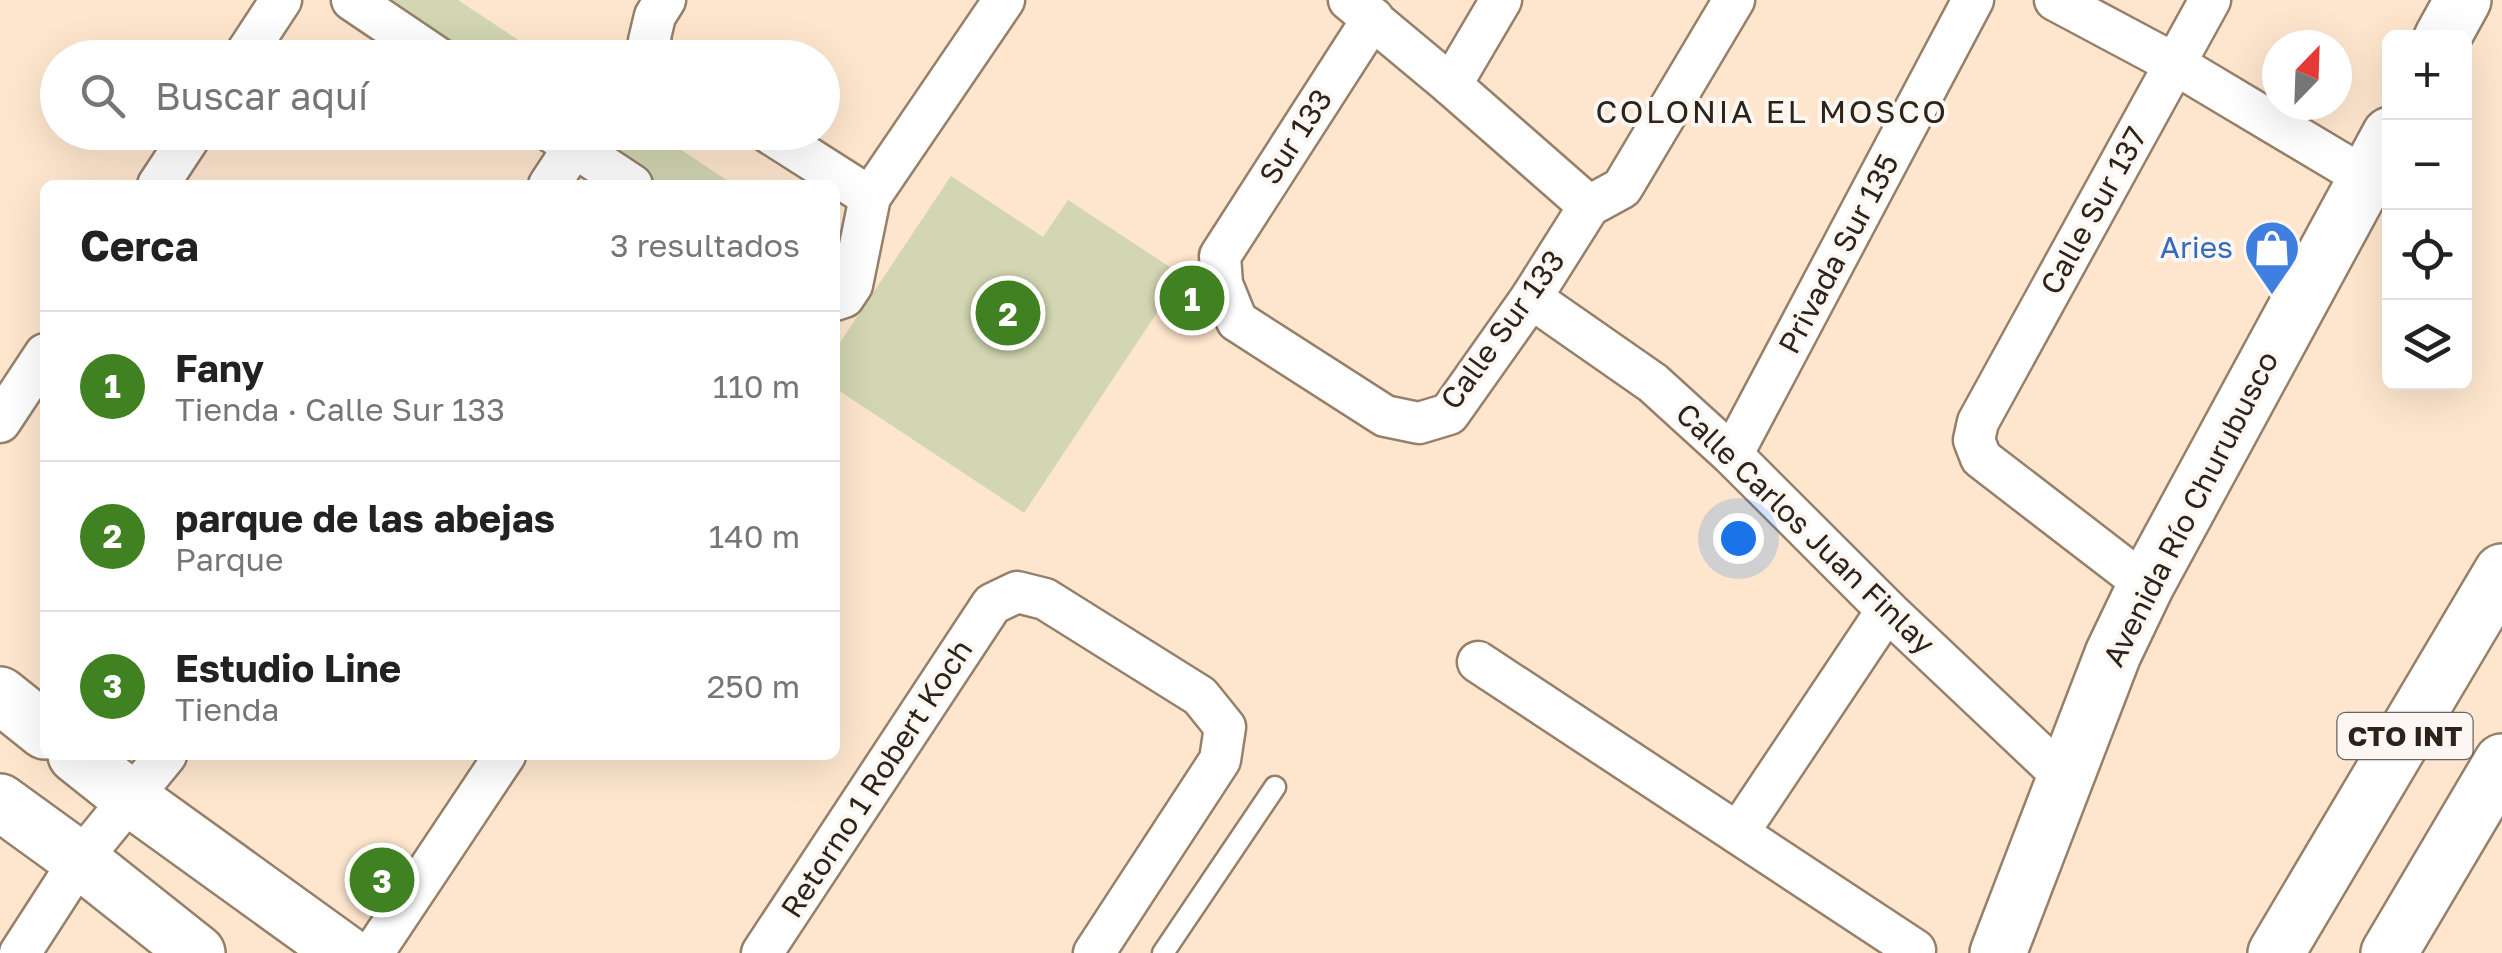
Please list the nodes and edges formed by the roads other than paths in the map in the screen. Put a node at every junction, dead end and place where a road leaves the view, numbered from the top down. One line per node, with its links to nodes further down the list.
1 (281, 0): 13 (street)
2 (352, 0): 14 (street)
3 (1004, 0): 26 (street)
4 (1501, 0): 17 (street)
5 (1734, 0): 27 (street, Calle Sur 133)
6 (1973, 0): 33 (street, Privada Sur 135)
7 (2055, 0): 16 (street)
8 (2210, 0): 16 (street, Calle Sur 137)
9 (2462, 0): 12 (main road)
10 (660, 8): 15 (street)
11 (1361, 9): 17 (street); 28 (street, Sur 133)
12 (2446, 30)
13 (255, 40)
14 (411, 40)
15 (649, 40)
16 (2175, 64): 22 (street); 35 (street, Calle Sur 137)
17 (1451, 85): 27 (street)
18 (181, 150): 23 (street)
19 (560, 150): 24 (street)
20 (578, 150): 25 (street)
21 (796, 150): 26 (street)
22 (2378, 156): 35 (main road, Avenida Río Churubusco)
23 (161, 180)
24 (551, 180)
25 (624, 180)
26 (870, 197): 30 (street)
27 (1589, 206): 29 (street, Calle Sur 133)
28 (1220, 256): 29 (street, Calle Sur 133)
29 (1531, 298): 33 (street, Calle Carlos Juan Finlay)
30 (840, 299)
31 (40, 362): 32 (street)
32 (0, 422)
33 (1732, 455): 36 (street, Calle Carlos Juan Finlay)
34 (2502, 572): 59 (main road, CTO INT)
35 (2146, 585): 44 (main road, Avenida Río Churubusco)
36 (1887, 610): 44 (street, Calle Carlos Juan Finlay); 48 (street)
37 (1478, 662): 48 (street)
38 (0, 696): 39 (main road)
39 (40, 727)
40 (82, 760): 46 (main road)
41 (162, 760): 46 (street)
42 (501, 760): 54 (street)
43 (2502, 762): 60 (main road, CTO INT)
44 (2065, 778): 58 (main road, Avenida Río Churubusco)
45 (1275, 787): 57 (lane)
46 (130, 798): 49 (street); 53 (main road)
47 (0, 802): 49 (main road)
48 (1738, 832): 50 (street)
49 (80, 860): 51 (street); 52 (main road)
50 (1914, 950)
51 (20, 953)
52 (196, 953)
53 (345, 953)
54 (372, 953)
55 (762, 953): 56 (street, Retorno 1 Robert Koch)
56 (1094, 953)
57 (1163, 953)
58 (1998, 953)
59 (2276, 953)
60 (2389, 953)

